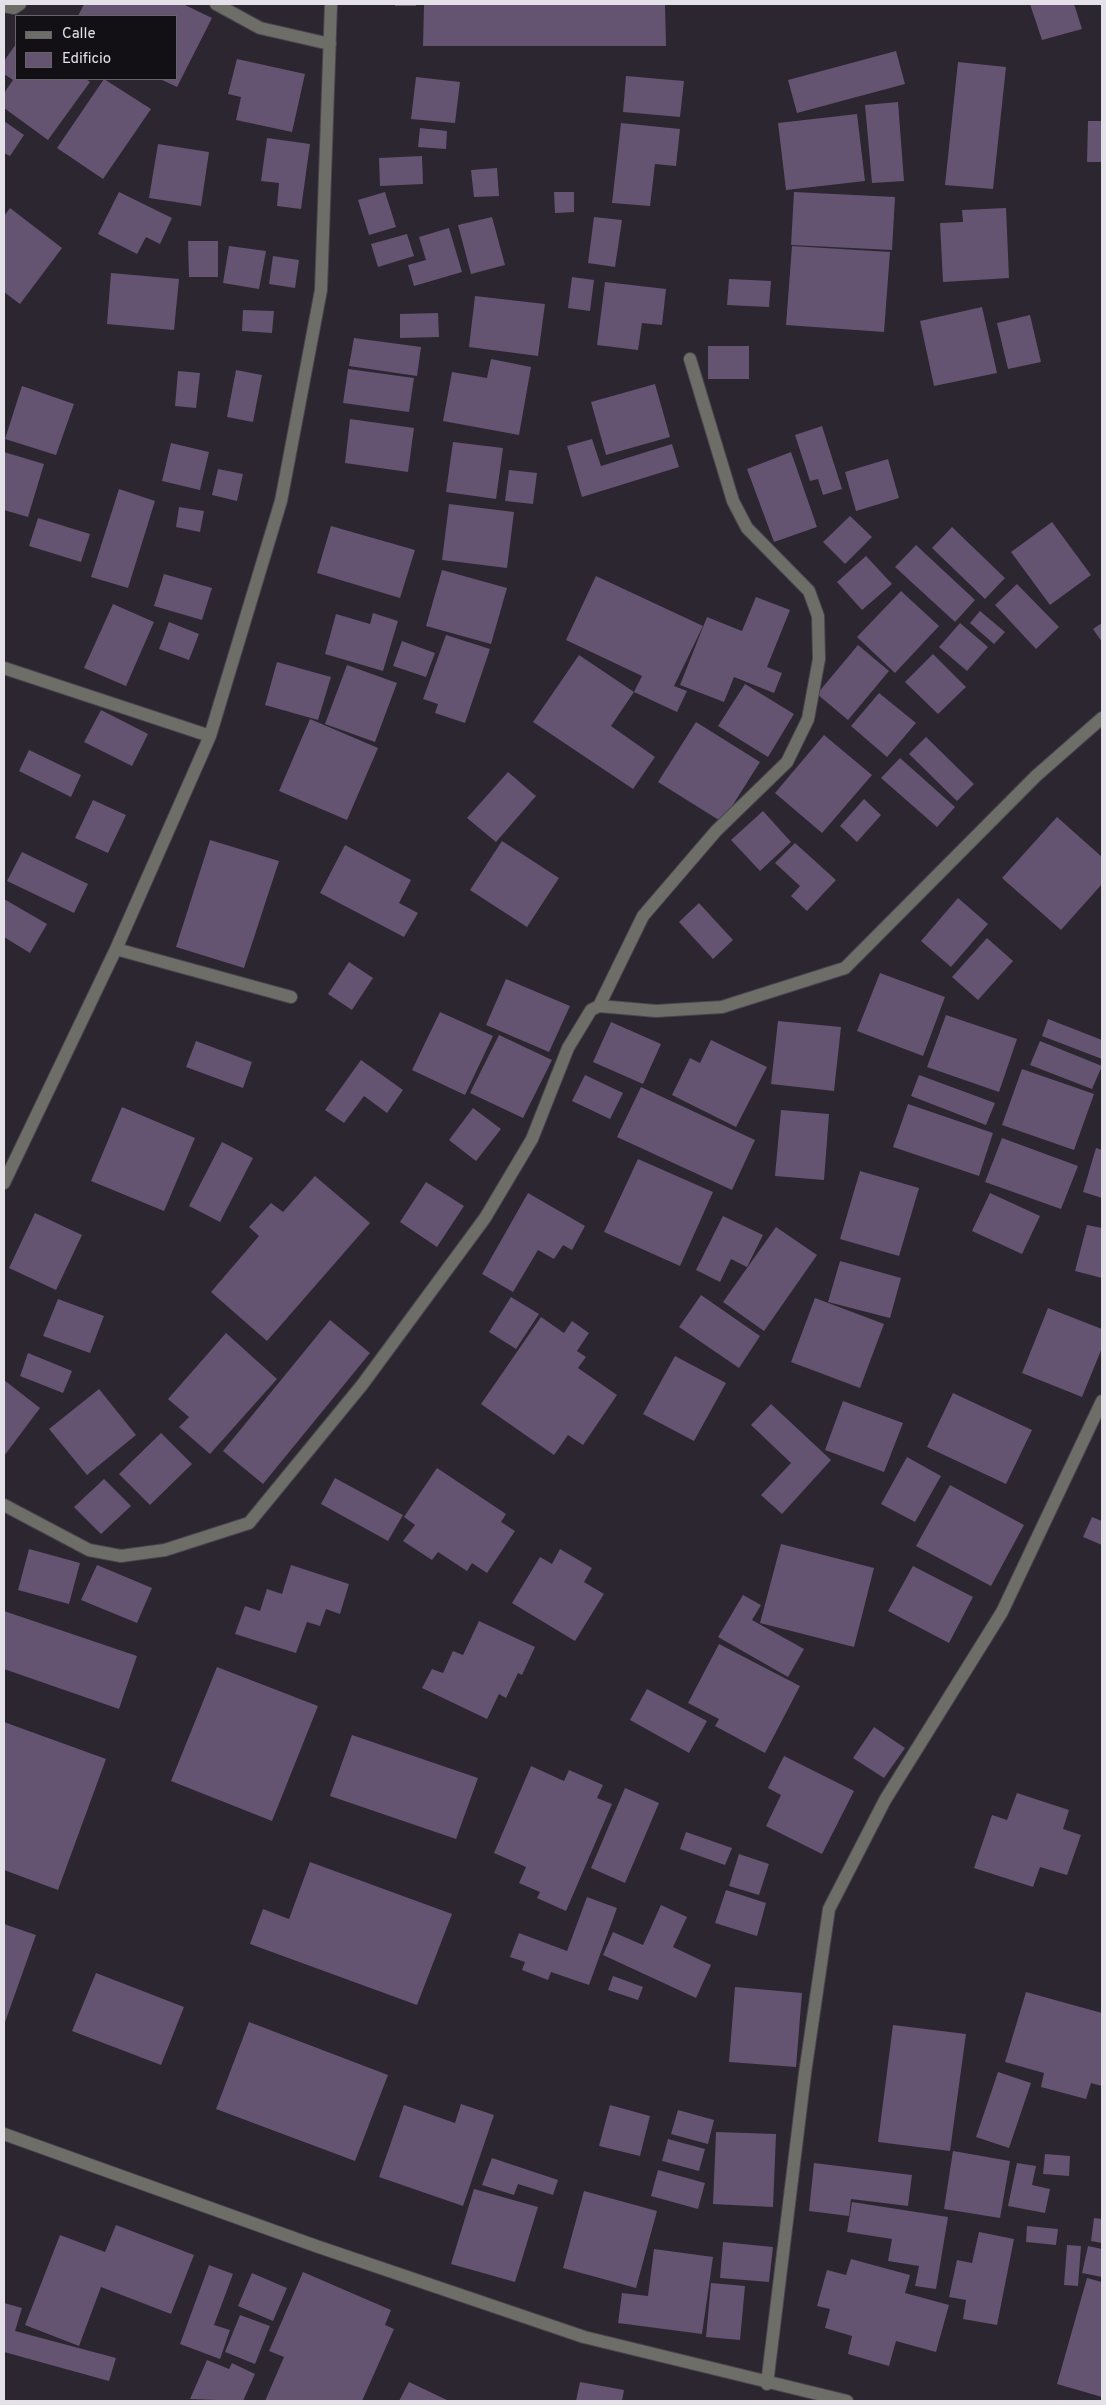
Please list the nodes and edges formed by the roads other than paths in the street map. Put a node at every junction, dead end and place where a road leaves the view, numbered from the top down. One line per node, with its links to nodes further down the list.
1 (20, 4): 4 (street)
2 (216, 4): 5 (street)
3 (332, 4): 5 (street)
4 (4, 6)
5 (330, 44): 9 (street)
6 (690, 359): 12 (street)
7 (4, 668): 9 (street)
8 (1102, 718): 12 (street)
9 (210, 736): 10 (street)
10 (116, 950): 11 (street); 13 (street)
11 (291, 997)
12 (599, 1006): 15 (street)
13 (4, 1183)
14 (1102, 1402): 17 (street)
15 (4, 1505)
16 (4, 2134): 17 (street)
17 (768, 2384): 18 (street)
18 (847, 2401)

